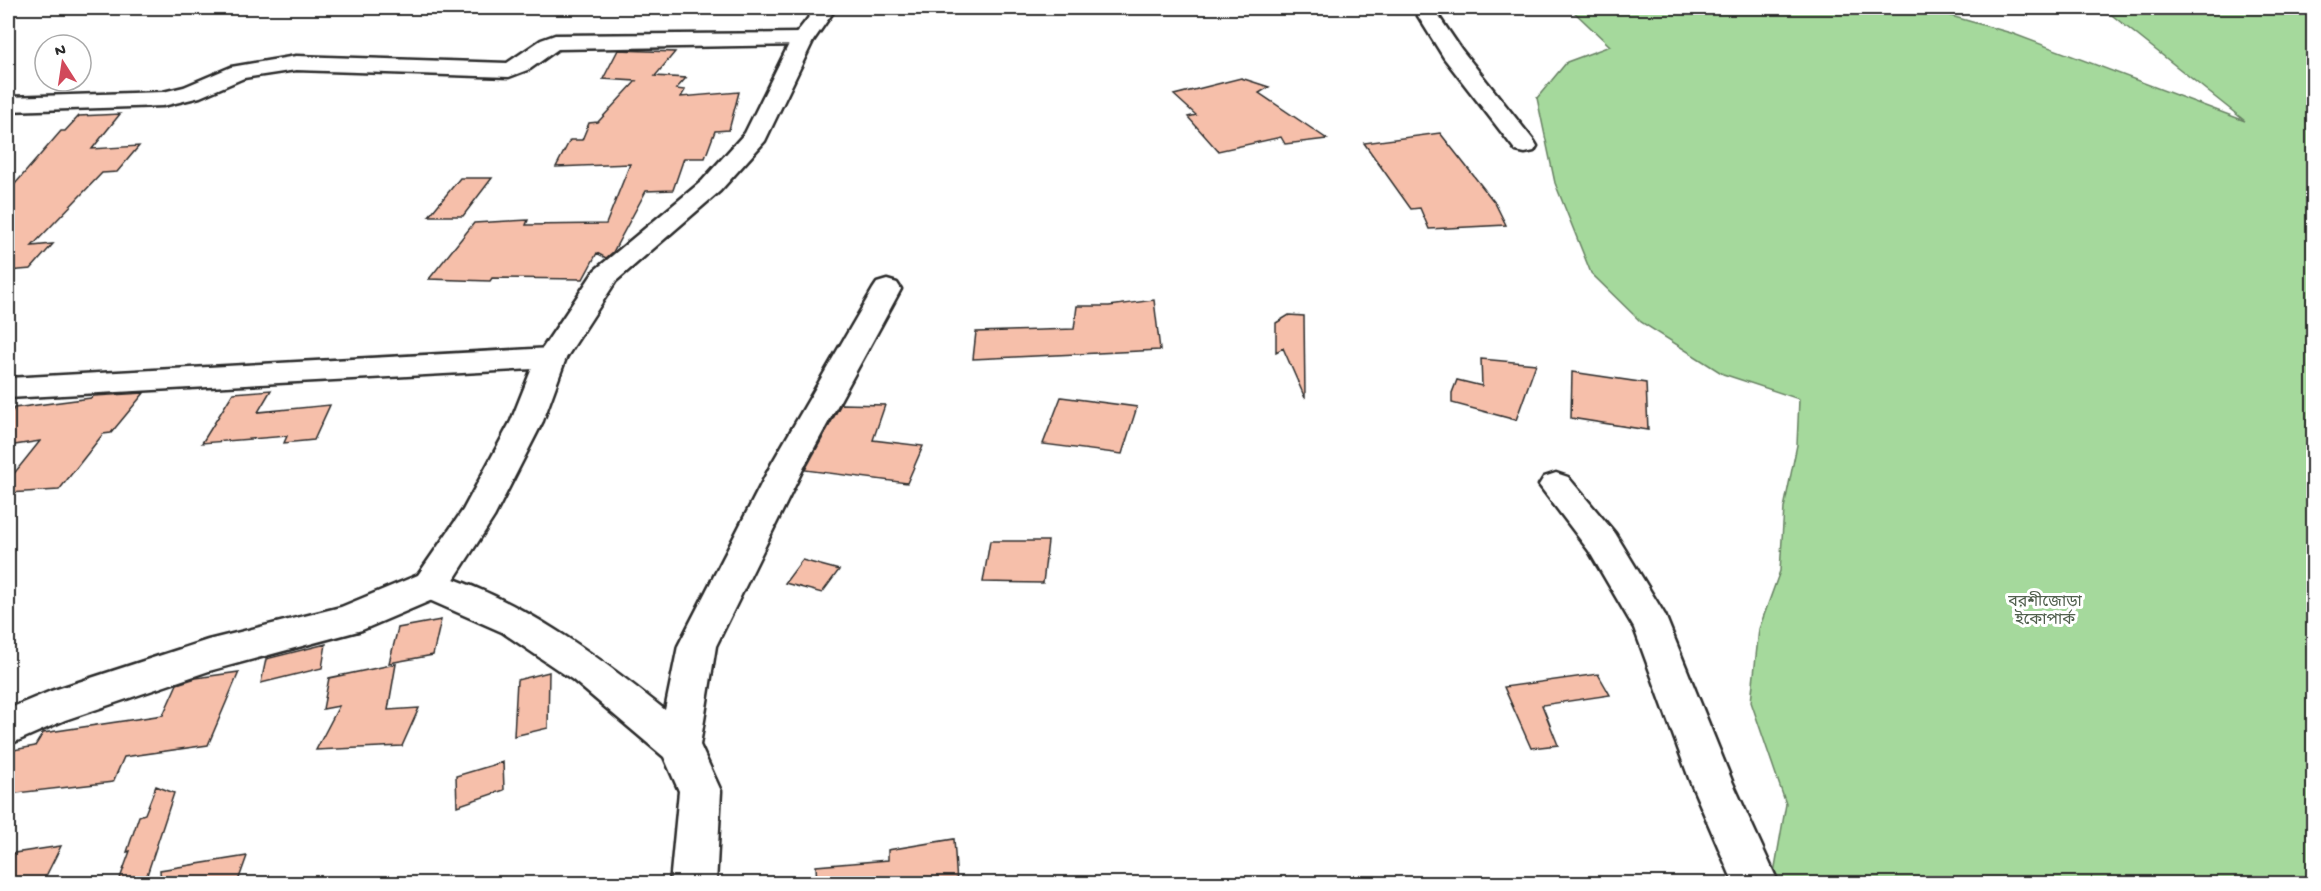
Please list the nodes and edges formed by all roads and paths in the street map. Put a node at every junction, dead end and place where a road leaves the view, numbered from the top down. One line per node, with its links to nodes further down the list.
1 (825, 8): 3 (main road)
2 (1423, 8): 5 (main road)
3 (802, 40): 4 (main road); 7 (main road)
4 (8, 104)
5 (1525, 146)
6 (887, 289): 12 (main road)
7 (551, 358): 8 (main road); 10 (main road)
8 (8, 388)
9 (1556, 486): 14 (main road)
10 (431, 585): 11 (main road); 12 (main road)
11 (8, 728)
12 (679, 745): 13 (main road)
13 (693, 884)
14 (1757, 884)

